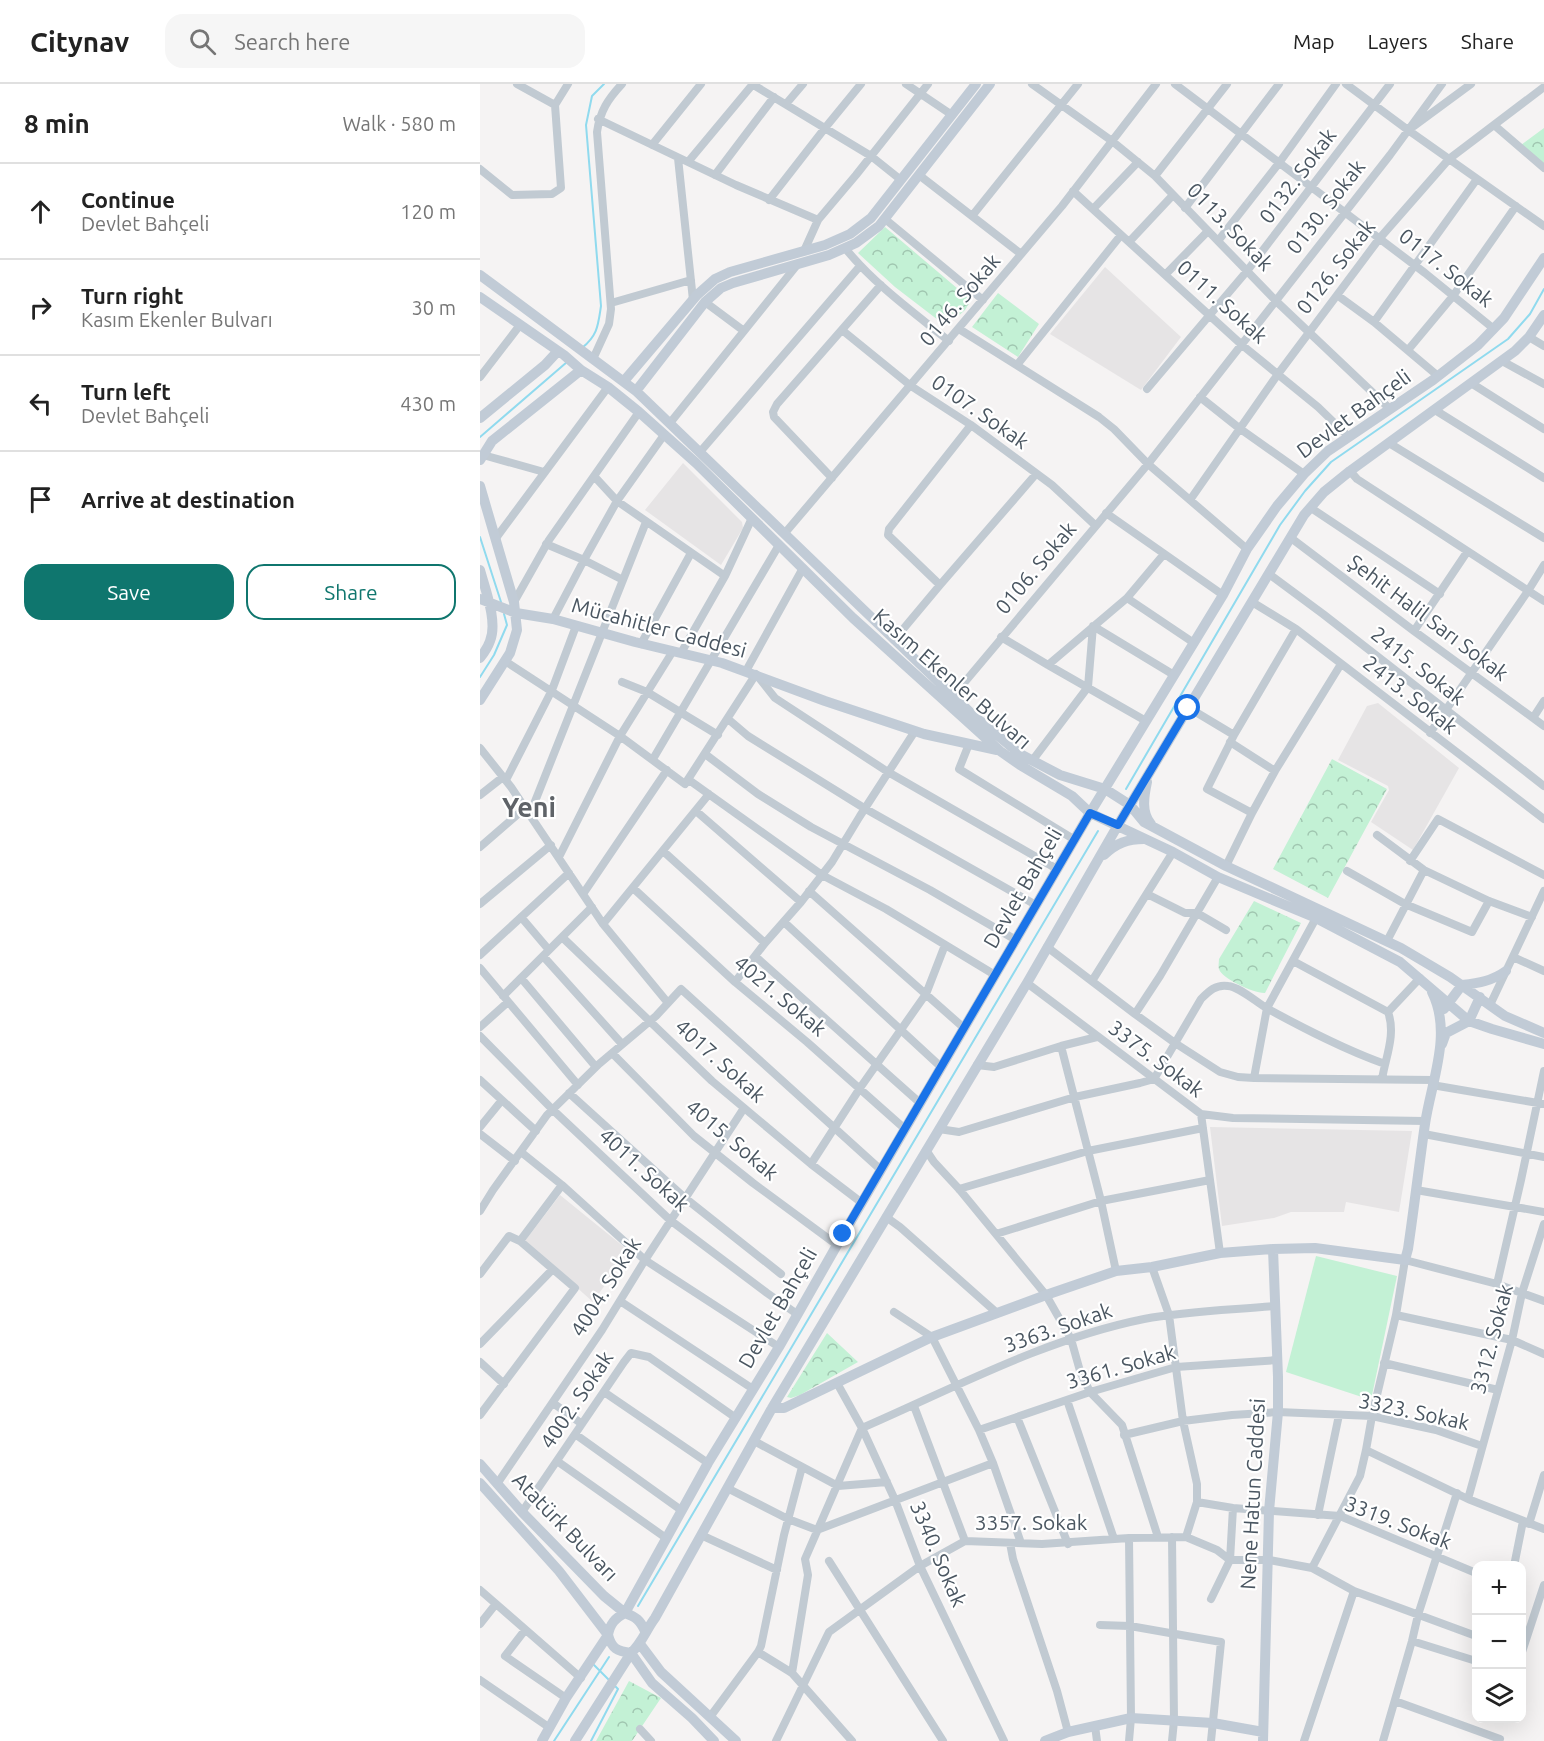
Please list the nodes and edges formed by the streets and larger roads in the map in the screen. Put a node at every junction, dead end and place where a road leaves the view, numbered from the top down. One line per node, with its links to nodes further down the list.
1 (517, 84): 28 (street)
2 (568, 84): 28 (street)
3 (622, 84): 33 (street)
4 (701, 84): 39 (street)
5 (752, 84): 26 (street); 43 (street)
6 (803, 84): 27 (street)
7 (861, 84): 35 (street)
8 (906, 84): 25 (street)
9 (928, 84): 25 (street)
10 (976, 84): 32 (street)
11 (990, 84): 49 (street)
12 (1032, 84): 29 (street, 0113. Sokak)
13 (1078, 84): 29 (street)
14 (1156, 84): 38 (street, 0146. Sokak)
15 (1175, 84): 31 (street, 0117. Sokak)
16 (1227, 84): 31 (street)
17 (1279, 84): 37 (street)
18 (1336, 84): 45 (street)
19 (1346, 84): 30 (street)
20 (1390, 84): 30 (street, 0132. Sokak)
21 (1442, 84): 36 (street, 0130. Sokak)
22 (1471, 84): 36 (street)
23 (1532, 84): 24 (street)
24 (1541, 89): 34 (street, 0126. Sokak)
25 (921, 94): 32 (street); 40 (street)
26 (774, 98): 27 (street); 48 (street)
27 (786, 104): 35 (street)
28 (555, 105): 47 (street)
29 (1062, 105): 38 (street, 0113. Sokak); 61 (street)
30 (1374, 105): 36 (street); 53 (street, 0132. Sokak)
31 (1208, 109): 37 (street, 0117. Sokak); 50 (street)
32 (952, 115): 52 (street)
33 (598, 119): 39 (street); 89 (street)
34 (1494, 125): 42 (street, 0126. Sokak); 46 (street)
35 (825, 128): 40 (street); 56 (street)
36 (1408, 130): 42 (street); 60 (street, 0130. Sokak)
37 (1241, 134): 45 (street, 0117. Sokak); 58 (street)
38 (1112, 141): 44 (street, 0113. Sokak); 54 (street, 0146. Sokak)
39 (652, 145): 41 (street)
40 (871, 156): 52 (street); 63 (street)
41 (678, 158): 43 (street); 80 (street)
42 (1449, 159): 51 (street); 67 (street, 0126. Sokak)
43 (688, 162): 48 (street)
44 (1137, 162): 50 (street, 0113. Sokak); 59 (street)
45 (1279, 163): 53 (street, 0117. Sokak); 68 (street)
46 (1544, 168)
47 (480, 169)
48 (715, 175): 56 (street)
49 (919, 175): 61 (street); 62 (street)
50 (1155, 176): 55 (street, 0113. Sokak)
51 (1477, 179): 57 (street); 76 (street)
52 (901, 180): 71 (street)
53 (1311, 188): 60 (street, 0117. Sokak); 77 (street, 0132. Sokak)
54 (1073, 191): 59 (street, 0111. Sokak); 72 (street, 0146. Sokak)
55 (1173, 195): 58 (street, 0113. Sokak); 69 (street)
56 (769, 200): 63 (street)
57 (1516, 206): 64 (street); 83 (street)
58 (1185, 208): 65 (street, 0113. Sokak)
59 (1093, 209): 66 (street, 0111. Sokak)
60 (1345, 213): 67 (street, 0117. Sokak); 87 (street, 0130. Sokak)
61 (972, 216): 72 (street)
62 (885, 219): 70 (street); 86 (street)
63 (818, 220): 71 (street)
64 (1544, 226)
65 (1208, 231): 68 (street, 0113. Sokak); 79 (street)
66 (1121, 235): 69 (street, 0111. Sokak); 107 (street)
67 (1379, 239): 76 (street, 0117. Sokak); 82 (street, 0126. Sokak)
68 (1218, 241): 77 (street, 0113. Sokak)
69 (1129, 242): 79 (street, 0111. Sokak)
70 (845, 248): 74 (street); 75 (street)
71 (804, 251): 85 (street)
72 (1021, 254): 86 (street, 0146. Sokak)
73 (1544, 258): 95 (street, Devlet Bahçeli)
74 (798, 264): 88 (street); 97 (street)
75 (860, 266): 81 (street); 131 (street)
76 (1415, 266): 83 (street, 0117. Sokak); 92 (street)
77 (1247, 271): 87 (street, 0113. Sokak); 91 (street, 0132. Sokak)
78 (480, 275): 105 (street, Kasım Ekenler Bulvarı)
79 (1165, 275): 91 (street, 0111. Sokak)
80 (691, 280): 85 (street); 89 (street)
81 (881, 285): 96 (street); 100 (street)
82 (1336, 295): 92 (street); 98 (street, 0126. Sokak)
83 (1453, 296): 95 (street, 0117. Sokak); 103 (street)
84 (480, 297): 93 (street)
85 (693, 300): 112 (street)
86 (983, 300): 94 (street, 0146. Sokak)
87 (1276, 300): 98 (street, 0113. Sokak); 101 (street, 0130. Sokak)
88 (705, 302): 97 (street); 118 (street)
89 (611, 303): 105 (street)
90 (1544, 315): 99 (street, Devlet Bahçeli)
91 (1210, 316): 101 (street, 0111. Sokak); 117 (street, 0132. Sokak)
92 (1374, 322): 103 (street)
93 (520, 325): 104 (street); 111 (street)
94 (959, 328): 100 (street, 0146. Sokak); 107 (street)
95 (1494, 329): 110 (street, Devlet Bahçeli)
96 (842, 330): 115 (street, 0107. Sokak); 139 (street)
97 (744, 331): 124 (street)
98 (1309, 332): 109 (street, 0126. Sokak); 120 (street, 0113. Sokak)
99 (1529, 337): 102 (street); 106 (street, Devlet Bahçeli)
100 (949, 341): 115 (street, 0146. Sokak)
101 (1242, 345): 109 (street, 0111. Sokak); 119 (street, 0130. Sokak)
102 (1544, 346)
103 (1408, 350): 110 (street)
104 (561, 353): 108 (street, Kasım Ekenler Bulvarı); 123 (street)
105 (592, 358): 112 (street, Kasım Ekenler Bulvarı)
106 (1502, 361): 113 (street, Devlet Bahçeli); 114 (street)
107 (1017, 365): 133 (street)
108 (578, 367): 116 (street, Kasım Ekenler Bulvarı); 132 (street)
109 (1278, 374): 126 (street, 0126. Sokak); 129 (street, 0111. Sokak)
110 (1438, 376): 120 (street, Devlet Bahçeli)
111 (480, 377)
112 (624, 381): 118 (street, Kasım Ekenler Bulvarı)
113 (1471, 383): 121 (street, Devlet Bahçeli); 127 (street)
114 (1544, 384)
115 (911, 386): 125 (street, 0107. Sokak); 139 (street, 0146. Sokak)
116 (608, 387): 122 (street, Kasım Ekenler Bulvarı); 135 (street)
117 (1147, 389)
118 (636, 391): 124 (street, Kasım Ekenler Bulvarı)
119 (1200, 397): 126 (street); 133 (street, 0130. Sokak)
120 (1390, 409): 129 (street, Devlet Bahçeli)
121 (1435, 410): 130 (street, Devlet Bahçeli); 140 (street)
122 (639, 412): 128 (street, Kasım Ekenler Bulvarı); 138 (street)
123 (480, 418)
124 (670, 423): 131 (street, Kasım Ekenler Bulvarı)
125 (970, 425): 136 (street, 0107. Sokak); 166 (street)
126 (1239, 428): 137 (street); 142 (street, 0126. Sokak)
127 (1544, 429)
128 (664, 435): 143 (street); 146 (street, Kasım Ekenler Bulvarı)
129 (1349, 437): 137 (street, Devlet Bahçeli)
130 (1389, 443): 134 (street, Devlet Bahçeli); 152 (street)
131 (700, 452): 149 (street, Kasım Ekenler Bulvarı)
132 (482, 458): 135 (street)
133 (1148, 464): 142 (street); 145 (street, 0106. Sokak)
134 (1350, 471): 144 (street, Devlet Bahçeli); 156 (street)
135 (544, 472): 150 (street)
136 (1036, 474): 148 (street, 0107. Sokak); 166 (street)
137 (1304, 474): 155 (street, Devlet Bahçeli)
138 (594, 476): 143 (street); 153 (street)
139 (832, 478): 149 (street, 0146. Sokak)
140 (1544, 478)
141 (480, 486): 150 (street)
142 (1190, 500): 155 (street)
143 (617, 501): 147 (street); 159 (street)
144 (1311, 507): 151 (street, Devlet Bahçeli); 168 (street)
145 (1106, 513): 148 (street, 0106. Sokak); 158 (street)
146 (752, 518): 154 (street, Kasım Ekenler Bulvarı); 164 (street)
147 (646, 522): 157 (street); 165 (street)
148 (1095, 525): 181 (street, 0106. Sokak)
149 (785, 533): 182 (street, Kasım Ekenler Bulvarı)
150 (496, 538): 174 (street)
151 (1291, 538): 163 (street, Devlet Bahçeli); 179 (street, Şehit Halil Sarı Sokak)
152 (1544, 538)
153 (546, 544): 159 (street); 174 (street)
154 (779, 545): 161 (street, Kasım Ekenler Bulvarı); 187 (street)
155 (1247, 549): 169 (street, Devlet Bahçeli)
156 (1467, 552): 167 (street); 168 (street)
157 (692, 553): 164 (street); 184 (street)
158 (1164, 554): 169 (street); 170 (street)
159 (584, 560): 165 (street); 175 (street)
160 (1544, 565): 167 (street)
161 (803, 568): 191 (street); 216 (street, Kasım Ekenler Bulvarı)
162 (480, 570): 171 (street)
163 (1269, 574): 173 (street, Devlet Bahçeli); 203 (street, 2415. Sokak)
164 (725, 576): 185 (street)
165 (623, 580): 180 (street)
166 (940, 585): 182 (street)
167 (1528, 591): 172 (street); 192 (street)
168 (1440, 594): 179 (street)
169 (1223, 595): 183 (street, Devlet Bahçeli)
170 (1127, 598): 177 (street); 183 (street)
171 (484, 601): 174 (street, Mücahitler Caddesi); 186 (street)
172 (1544, 601)
173 (1252, 602): 178 (street, 2413. Sokak); 202 (street, Devlet Bahçeli)
174 (515, 608): 175 (street, Mücahitler Caddesi); 188 (street)
175 (553, 619): 176 (street, Mücahitler Caddesi)
176 (576, 626): 180 (street, Mücahitler Caddesi); 196 (street)
177 (1093, 626): 190 (street); 193 (street); 195 (street)
178 (1296, 629): 189 (street, 2413. Sokak); 213 (street)
179 (1414, 631): 192 (street, Şehit Halil Sarı Sokak)
180 (602, 633): 184 (street, Mücahitler Caddesi); 201 (street)
181 (1001, 637): 190 (street); 198 (street, 0106. Sokak)
182 (894, 640): 198 (street, Kasım Ekenler Bulvarı)
183 (1194, 643): 193 (street, Devlet Bahçeli)
184 (641, 644): 185 (street, Mücahitler Caddesi)
185 (677, 652): 187 (street, Mücahitler Caddesi); 197 (street)
186 (480, 658)
187 (712, 660): 191 (street, Mücahitler Caddesi); 204 (street)
188 (505, 661): 196 (street); 199 (street)
189 (1341, 664): 210 (street, 2413. Sokak); 221 (street)
190 (1048, 665): 195 (street)
191 (751, 672): 205 (street); 209 (street, Mücahitler Caddesi); 222 (street)
192 (1472, 673): 203 (street); 206 (street, Şehit Halil Sarı Sokak)
193 (1174, 675): 207 (street, Devlet Bahçeli)
194 (622, 682): 197 (street)
195 (1088, 687): 207 (street); 219 (street)
196 (552, 690): 201 (street); 224 (street)
197 (647, 692): 204 (street); 212 (street)
198 (953, 696): 219 (street, Kasım Ekenler Bulvarı)
199 (480, 700)
200 (1544, 701): 206 (street)
201 (574, 705): 212 (street); 232 (street)
202 (1188, 708): 213 (street); 223 (street, Devlet Bahçeli)
203 (1446, 711): 210 (street); 226 (street, 2415. Sokak)
204 (681, 713): 211 (street); 218 (street)
205 (728, 718): 211 (street); 231 (street)
206 (1533, 718): 208 (street, Şehit Halil Sarı Sokak)
207 (1146, 721): 227 (street, Devlet Bahçeli)
208 (1544, 726)
209 (915, 731): 214 (street, Mücahitler Caddesi); 222 (street)
210 (1430, 733): 236 (street, 2413. Sokak)
211 (718, 735): 217 (street)
212 (620, 736): 218 (street); 247 (street)
213 (1232, 739): 221 (street); 235 (street)
214 (969, 744): 216 (street, Mücahitler Caddesi); 241 (street)
215 (480, 748): 224 (street)
216 (1000, 751): 234 (street, Kasım Ekenler Bulvarı)
217 (705, 754): 225 (street); 242 (street)
218 (652, 759): 220 (street)
219 (1032, 761): 227 (street, Kasım Ekenler Bulvarı)
220 (667, 770): 225 (street); 261 (street)
221 (1275, 771): 235 (street)
222 (888, 772): 231 (street); 251 (street)
223 (1149, 775): 230 (street, Devlet Bahçeli); 238 (street)
224 (504, 779): 229 (street); 232 (street)
225 (689, 780): 228 (street)
226 (1544, 786)
227 (1104, 789): 230 (street, Kasım Ekenler Bulvarı); 234 (street, Devlet Bahçeli)
228 (709, 794): 233 (street); 255 (street)
229 (480, 795)
230 (1130, 805): 237 (street, Devlet Bahçeli); 238 (street, Kasım Ekenler Bulvarı)
231 (864, 808): 242 (street); 267 (street)
232 (527, 811): 243 (street); 244 (street)
233 (696, 811): 245 (street); 264 (street)
234 (1090, 813): 237 (street, Kasım Ekenler Bulvarı); 241 (street, Devlet Bahçeli)
235 (1252, 813): 250 (street)
236 (1544, 819)
237 (1118, 825): 240 (street, Kasım Ekenler Bulvarı); 249 (street, Devlet Bahçeli)
238 (1156, 828): 250 (street, Kasım Ekenler Bulvarı)
239 (1377, 835): 248 (street)
240 (1144, 838): 246 (street, Kasım Ekenler Bulvarı); 249 (street)
241 (1075, 840): 251 (street, Devlet Bahçeli)
242 (843, 844): 255 (street); 278 (street)
243 (551, 845): 247 (street); 265 (street)
244 (480, 847)
245 (663, 851): 258 (street); 280 (street)
246 (1173, 852): 257 (street, Kasım Ekenler Bulvarı); 262 (street)
247 (559, 857): 254 (street)
248 (1410, 861): 252 (street); 256 (street)
249 (1096, 864): 282 (street, Devlet Bahçeli)
250 (1226, 866): 279 (street, Kasım Ekenler Bulvarı)
251 (1058, 869): 267 (street, Devlet Bahçeli)
252 (1424, 870): 263 (street); 266 (street)
253 (1347, 871): 266 (street)
254 (569, 873): 261 (street); 272 (street)
255 (822, 875): 259 (street); 281 (street)
256 (1544, 875)
257 (1218, 877): 269 (street); 273 (street, Kasım Ekenler Bulvarı)
258 (633, 888): 275 (street); 295 (street, 4021. Sokak)
259 (809, 891): 264 (street); 299 (street)
260 (1544, 891): 270 (street)
261 (583, 894): 268 (street)
262 (1147, 894): 269 (street); 294 (street)
263 (1489, 901): 266 (street); 270 (street)
264 (801, 902): 274 (street)
265 (480, 904)
266 (1405, 904): 279 (street)
267 (1036, 906): 278 (street, Devlet Bahçeli)
268 (592, 907): 275 (street); 277 (street)
269 (1197, 913): 276 (street); 307 (street)
270 (1533, 913): 271 (street); 286 (street)
271 (1544, 914)
272 (521, 917): 283 (street); 284 (street)
273 (1316, 918): 287 (street); 293 (street, Kasım Ekenler Bulvarı)
274 (784, 922): 280 (street); 313 (street)
275 (603, 924): 302 (street)
276 (1226, 930)
277 (562, 937): 283 (street); 310 (street, 4017. Sokak)
278 (1016, 940): 291 (street, Devlet Bahçeli)
279 (1387, 941): 297 (street, Kasım Ekenler Bulvarı)
280 (765, 943): 285 (street)
281 (945, 945): 291 (street); 299 (street)
282 (1047, 947): 294 (street); 296 (street, Devlet Bahçeli)
283 (546, 953): 292 (street); 318 (street)
284 (480, 955)
285 (755, 956): 295 (street); 323 (street)
286 (1513, 957): 289 (street); 290 (street)
287 (1293, 960): 305 (street); 306 (street)
288 (480, 968): 301 (street)
289 (1506, 971): 297 (street); 304 (street)
290 (1544, 971)
291 (995, 975): 312 (street, Devlet Bahçeli)
292 (522, 978): 301 (street); 326 (street)
293 (1420, 978): 298 (street, Kasım Ekenler Bulvarı); 306 (street)
294 (1092, 981): 307 (street)
295 (735, 982): 335 (street, 4021. Sokak)
296 (1027, 983): 316 (street, 3375. Sokak); 325 (street, Devlet Bahçeli)
297 (1462, 985): 300 (street, Kasım Ekenler Bulvarı); 303 (street)
298 (1429, 987): 303 (street, Kasım Ekenler Bulvarı); 308 (street)
299 (926, 994): 312 (street); 313 (street)
300 (1480, 998): 304 (street, Kasım Ekenler Bulvarı); 309 (street)
301 (506, 999): 311 (street); 334 (street)
302 (668, 1003): 310 (street); 346 (street)
303 (1448, 1003): 308 (street); 309 (street, Kasım Ekenler Bulvarı)
304 (1490, 1005): 314 (street, Kasım Ekenler Bulvarı)
305 (1267, 1008): 317 (street); 324 (street); 329 (street)
306 (1388, 1012): 324 (street)
307 (1135, 1014): 317 (street)
308 (1440, 1015): 321 (street)
309 (1469, 1021): 319 (street, Kasım Ekenler Bulvarı); 321 (street)
310 (649, 1022): 318 (street); 341 (street, 4017. Sokak)
311 (480, 1027)
312 (964, 1028): 327 (street, Devlet Bahçeli)
313 (901, 1030): 323 (street); 327 (street)
314 (1544, 1033)
315 (480, 1036): 342 (street, 4011. Sokak)
316 (1097, 1037): 320 (street); 330 (street, 3375. Sokak)
317 (1174, 1043): 329 (street); 330 (street)
318 (622, 1044): 322 (street)
319 (1544, 1044)
320 (1061, 1046): 325 (street); 337 (street)
321 (1440, 1047): 333 (street)
322 (612, 1053): 326 (street); 356 (street, 4015. Sokak)
323 (877, 1064): 335 (street); 339 (street)
324 (1385, 1064): 331 (street)
325 (977, 1065): 349 (street, Devlet Bahçeli)
326 (596, 1067): 334 (street)
327 (941, 1067): 339 (street, Devlet Bahçeli)
328 (1544, 1071): 340 (street)
329 (1254, 1078): 331 (street)
330 (1154, 1079): 337 (street); 343 (street, 3375. Sokak)
331 (1382, 1079): 333 (street)
332 (480, 1080): 338 (street)
333 (1433, 1083): 340 (street); 344 (street)
334 (578, 1084): 336 (street)
335 (860, 1089): 346 (street); 348 (street, 4021. Sokak)
336 (569, 1094): 342 (street); 366 (street)
337 (1075, 1097): 349 (street); 354 (street)
338 (502, 1100): 345 (street); 350 (street)
339 (920, 1103): 348 (street, Devlet Bahçeli)
340 (1541, 1104): 357 (street)
341 (744, 1108): 356 (street, 4004. Sokak); 360 (street, 4017. Sokak)
342 (553, 1110): 350 (street); 373 (street, 4011. Sokak)
343 (1201, 1114): 344 (street, 3375. Sokak); 347 (street)
344 (1425, 1121): 352 (street)
345 (480, 1127)
346 (835, 1128): 360 (street); 361 (street)
347 (1203, 1128): 354 (street); 362 (street)
348 (905, 1129): 361 (street, Devlet Bahçeli)
349 (939, 1129): 353 (street, Devlet Bahçeli)
350 (536, 1131): 355 (street)
351 (480, 1134): 359 (street)
352 (1424, 1134): 357 (street); 365 (street)
353 (926, 1150): 364 (street); 372 (street, Devlet Bahçeli)
354 (1088, 1151): 364 (street); 367 (street)
355 (521, 1152): 359 (street); 363 (street)
356 (715, 1153): 366 (street, 4004. Sokak); 377 (street, 4015. Sokak)
357 (1527, 1154): 358 (street); 369 (street)
358 (1544, 1157)
359 (515, 1161): 370 (street)
360 (811, 1164): 368 (street, 4017. Sokak)
361 (881, 1170): 368 (street, Devlet Bahçeli)
362 (1210, 1180): 367 (street); 379 (street)
363 (562, 1185): 376 (street); 380 (street)
364 (959, 1189): 375 (street)
365 (1416, 1190): 369 (street); 381 (street)
366 (685, 1198): 373 (street, 4004. Sokak); 386 (street)
367 (1101, 1201): 375 (street); 384 (street)
368 (862, 1203): 377 (street, Devlet Bahçeli)
369 (1516, 1206): 371 (street); 387 (street)
370 (480, 1211)
371 (1544, 1212)
372 (886, 1217): 394 (street); 418 (street, Devlet Bahçeli)
373 (670, 1220): 380 (street, 4004. Sokak); 395 (street, 4011. Sokak)
374 (1544, 1224): 388 (street, 3312. Sokak)
375 (996, 1234): 389 (street)
376 (520, 1241): 383 (street); 385 (street)
377 (837, 1245): 395 (street, Devlet Bahçeli)
378 (1273, 1249): 379 (street); 381 (street); 392 (street, Nene Hatun Caddesi)
379 (1220, 1253): 382 (street)
380 (645, 1260): 390 (street, 4004. Sokak); 402 (street)
381 (1405, 1260): 387 (street); 397 (street)
382 (1152, 1267): 384 (street); 396 (street)
383 (552, 1270): 401 (street); 409 (street)
384 (1116, 1271): 389 (street)
385 (480, 1274)
386 (781, 1274)
387 (1497, 1284): 388 (street)
388 (1522, 1293): 391 (street); 400 (street, 3312. Sokak)
389 (1046, 1295): 394 (street); 399 (street)
390 (620, 1300): 411 (street); 416 (street, 4004. Sokak)
391 (1544, 1301)
392 (1276, 1306): 396 (street, 3363. Sokak); 404 (street, Nene Hatun Caddesi)
393 (894, 1312): 398 (street)
394 (997, 1313): 398 (street)
395 (797, 1314): 402 (street, Devlet Bahçeli)
396 (1169, 1315): 399 (street, 3363. Sokak); 407 (street)
397 (1396, 1315): 400 (street); 406 (street)
398 (932, 1337): 408 (street); 410 (street)
399 (1071, 1339): 410 (street, 3363. Sokak); 414 (street)
400 (1512, 1341): 403 (street); 412 (street, 3312. Sokak)
401 (480, 1344)
402 (779, 1347): 411 (street, Devlet Bahçeli)
403 (1544, 1354)
404 (1278, 1359): 407 (street, 3361. Sokak); 419 (street, Nene Hatun Caddesi)
405 (480, 1362): 409 (street)
406 (1384, 1363): 412 (street); 422 (street)
407 (1176, 1367): 414 (street, 3361. Sokak); 425 (street)
408 (837, 1383): 418 (street); 427 (street, 3340. Sokak)
409 (504, 1384): 420 (street)
410 (957, 1386): 417 (street, 3363. Sokak); 428 (street)
411 (753, 1389): 424 (street, Devlet Bahçeli)
412 (1498, 1390): 432 (street, 3312. Sokak)
413 (604, 1392): 424 (street, 4002. Sokak); 426 (street, 4002. Sokak); 435 (street)
414 (1090, 1392): 415 (street, 3361. Sokak); 430 (street)
415 (1067, 1401): 423 (street, 3361. Sokak); 466 (street)
416 (553, 1403): 426 (street); 443 (street, 4004. Sokak)
417 (914, 1406): 427 (street, 3363. Sokak); 442 (street)
418 (772, 1408): 431 (street, Devlet Bahçeli)
419 (1278, 1412): 421 (street, 3323. Sokak); 425 (street, 3323. Sokak); 452 (street, Nene Hatun Caddesi)
420 (480, 1415)
421 (1339, 1415): 422 (street, 3323. Sokak); 454 (street)
422 (1372, 1416): 432 (street, 3323. Sokak); 433 (street)
423 (1017, 1417): 428 (street, 3361. Sokak); 470 (street)
424 (736, 1418): 435 (street, Devlet Bahçeli)
425 (1183, 1421): 430 (street, 3323. Sokak); 449 (street)
426 (582, 1424): 429 (street, 4002. Sokak)
427 (862, 1428): 440 (street, 3340. Sokak); 444 (street)
428 (979, 1430): 436 (street)
429 (575, 1434): 434 (street, 4002. Sokak); 451 (street)
430 (1124, 1436): 461 (street)
431 (754, 1441): 438 (street); 445 (street, Devlet Bahçeli)
432 (1482, 1446): 447 (street, 3312. Sokak)
433 (1366, 1450): 446 (street); 455 (street)
434 (557, 1461): 453 (street, 4002. Sokak); 464 (street)
435 (708, 1463): 451 (street, Devlet Bahçeli)
436 (993, 1463): 442 (street); 469 (street)
437 (480, 1464): 443 (street, Atatürk Bulvarı)
438 (802, 1467): 444 (street); 456 (street)
439 (1544, 1475): 457 (street)
440 (887, 1482): 444 (street); 448 (street, 3340. Sokak)
441 (480, 1483): 494 (street, Atatürk Bulvarı)
442 (942, 1483): 448 (street); 467 (street)
443 (496, 1484): 453 (street, Atatürk Bulvarı)
444 (838, 1486): 459 (street)
445 (727, 1488): 456 (street); 460 (street, Devlet Bahçeli)
446 (1456, 1493): 447 (street); 471 (street)
447 (1468, 1499): 457 (street)
448 (895, 1500): 459 (street); 476 (street, 3340. Sokak)
449 (1197, 1502): 450 (street, 3319. Sokak); 463 (street)
450 (1233, 1508): 452 (street, 3319. Sokak); 472 (street)
451 (681, 1510): 464 (street, Devlet Bahçeli)
452 (1269, 1510): 454 (street, 3319. Sokak); 473 (street, Nene Hatun Caddesi)
453 (522, 1512): 486 (street, Atatürk Bulvarı)
454 (1318, 1515): 455 (street, 3319. Sokak)
455 (1340, 1516): 471 (street, 3319. Sokak); 477 (street)
456 (788, 1519): 459 (street); 478 (street)
457 (1526, 1522): 458 (street); 475 (street)
458 (1544, 1529)
459 (818, 1530): 502 (street)
460 (701, 1535): 478 (street); 492 (street, Devlet Bahçeli)
461 (1158, 1537): 462 (street, 3357. Sokak); 465 (street, 3357. Sokak)
462 (1172, 1537): 463 (street, 3357. Sokak); 493 (street)
463 (1186, 1537): 472 (street, 3357. Sokak)
464 (666, 1538): 486 (street, Devlet Bahçeli)
465 (1129, 1538): 466 (street, 3357. Sokak); 490 (street)
466 (1114, 1539): 470 (street, 3357. Sokak)
467 (965, 1541): 468 (street, 3357. Sokak); 476 (street, 3357. Sokak)
468 (1010, 1543): 469 (street, 3357. Sokak); 515 (street)
469 (1020, 1543): 470 (street, 3357. Sokak)
470 (1068, 1544)
471 (1438, 1556): 479 (street, 3319. Sokak); 487 (street)
472 (1230, 1560): 473 (street); 483 (street)
473 (1269, 1560): 477 (street); 516 (street, Nene Hatun Caddesi)
474 (829, 1561): 485 (street)
475 (1515, 1561)
476 (920, 1566): 485 (street, 3357. Sokak); 526 (street, 3340. Sokak)
477 (1312, 1568): 482 (street)
478 (777, 1570): 499 (street)
479 (1472, 1571)
480 (1544, 1585): 496 (street)
481 (480, 1591): 484 (street)
482 (1354, 1591): 487 (street); 532 (street)
483 (1211, 1599)
484 (495, 1605): 488 (street); 491 (street)
485 (860, 1611): 505 (street, 3357. Sokak); 525 (street)
486 (625, 1613): 492 (street); 494 (street)
487 (1418, 1616): 495 (street); 497 (street)
488 (480, 1624)
489 (1100, 1625): 490 (street)
490 (1130, 1626): 493 (street); 509 (street)
491 (525, 1630): 503 (street); 506 (street)
492 (645, 1631): 498 (street)
493 (1173, 1634): 510 (street); 511 (street)
494 (608, 1635): 500 (street); 503 (street)
495 (1472, 1635)
496 (1526, 1640)
497 (1412, 1641): 501 (street); 507 (street)
498 (640, 1644): 500 (street); 508 (street)
499 (758, 1652): 502 (street); 508 (street)
500 (631, 1653): 519 (street); 521 (street)
501 (1472, 1660)
502 (792, 1672): 505 (street)
503 (580, 1678): 506 (street)
504 (480, 1680): 513 (street)
505 (804, 1686): 523 (street, 3357. Sokak); 524 (street)
506 (567, 1698): 513 (street)
507 (1395, 1701): 517 (street); 533 (street)
508 (710, 1717): 522 (street)
509 (1131, 1718): 510 (street); 512 (street); 529 (street)
510 (1174, 1721): 511 (street); 530 (street)
511 (1213, 1723): 516 (street); 531 (street)
512 (1095, 1726): 515 (street); 528 (street)
513 (550, 1728): 518 (street)
514 (640, 1729): 520 (street)
515 (1068, 1732): 527 (street)
516 (1264, 1739)
517 (1500, 1739)
518 (542, 1741)
519 (575, 1741)
520 (651, 1741)
521 (714, 1741)
522 (736, 1741)
523 (776, 1741)
524 (852, 1741)
525 (943, 1741)
526 (1004, 1741)
527 (1045, 1741)
528 (1097, 1741)
529 (1129, 1741)
530 (1172, 1741)
531 (1211, 1741)
532 (1304, 1741)
533 (1383, 1741)

